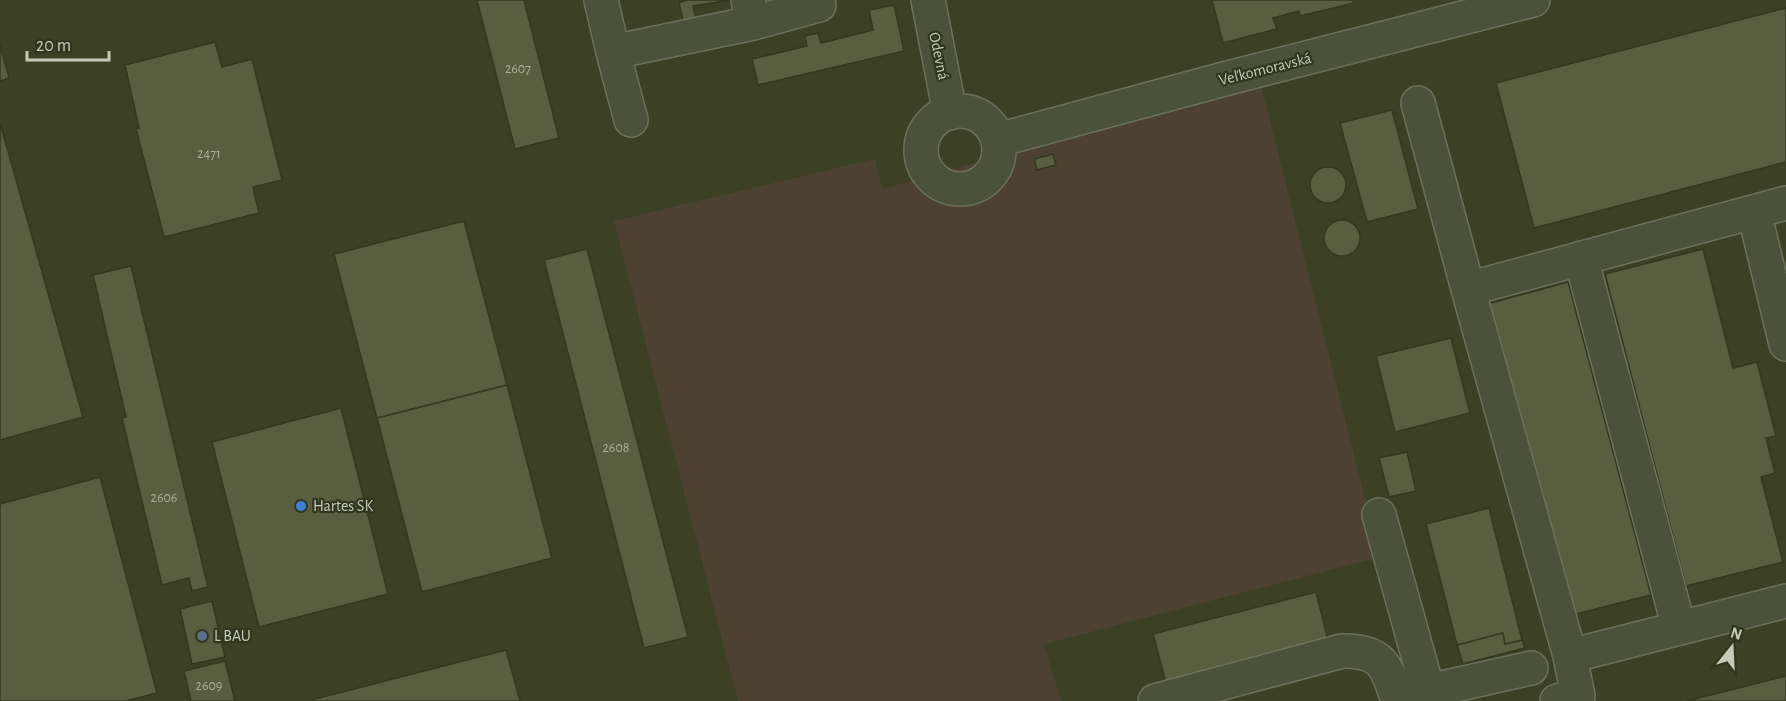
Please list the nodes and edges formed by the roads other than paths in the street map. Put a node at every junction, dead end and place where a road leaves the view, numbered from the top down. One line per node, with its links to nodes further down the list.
1 (601, 0): 6 (street)
2 (928, 0): 8 (street, Odevná)
3 (1533, 0): 10 (street, Veľkomoravská)
4 (827, 2): 5 (street)
5 (751, 12): 6 (street)
6 (613, 52): 9 (street)
7 (1418, 103): 14 (street)
8 (950, 112): 10 (street); 10 (street)
9 (631, 120)
10 (998, 140)
11 (1786, 203): 12 (street)
12 (1754, 212): 13 (street); 15 (street)
13 (1581, 258): 14 (street); 18 (street)
14 (1468, 289): 19 (street)
15 (1786, 344)
16 (1379, 515): 21 (street)
17 (1786, 601): 18 (street)
18 (1679, 628): 19 (street)
19 (1570, 656): 22 (street)
20 (1531, 668): 21 (street)
21 (1418, 697): 23 (street)
22 (1572, 699)
23 (1155, 701)

